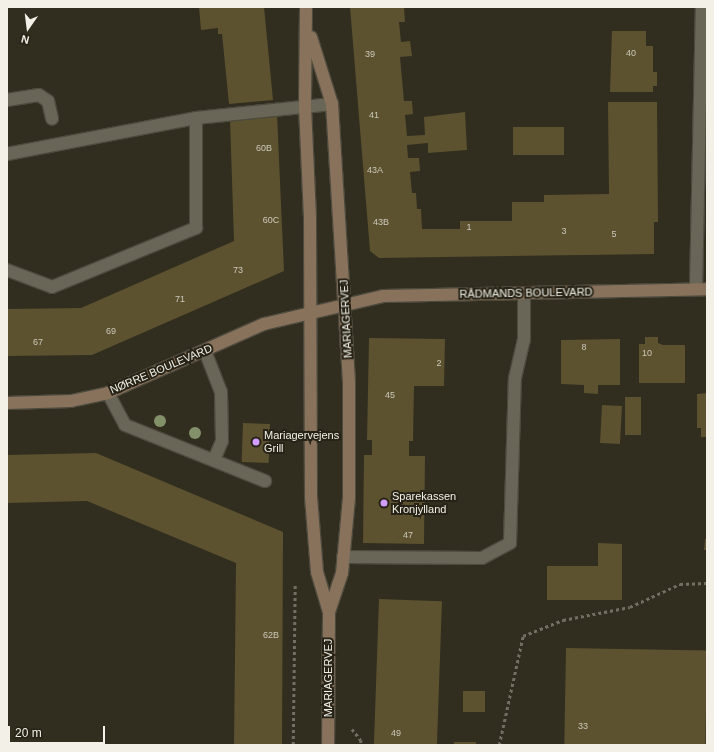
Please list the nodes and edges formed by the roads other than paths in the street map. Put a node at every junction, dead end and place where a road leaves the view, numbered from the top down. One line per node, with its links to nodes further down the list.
1 (306, 7): 3 (street, MARIAGERVEJ)
2 (702, 7): 11 (street)
3 (308, 28): 5 (street, MARIAGERVEJ); 6 (street, MARIAGERVEJ)
4 (7, 100): 8 (street)
5 (332, 104): 6 (street); 13 (street, MARIAGERVEJ)
6 (305, 107): 7 (street); 14 (street, MARIAGERVEJ)
7 (196, 118): 9 (street); 10 (street)
8 (52, 119)
9 (7, 154)
10 (7, 270)
11 (701, 289): 12 (street, RÅDMANDS BOULEVARD)
12 (524, 293): 13 (street, RÅDMANDS BOULEVARD); 20 (street)
13 (346, 304): 14 (street, RÅDMANDS BOULEVARD); 20 (street, MARIAGERVEJ)
14 (311, 312): 15 (street, NØRRE BOULEVARD); 21 (street, MARIAGERVEJ)
15 (205, 351): 16 (street, NØRRE BOULEVARD); 18 (street)
16 (108, 393): 17 (street, NØRRE BOULEVARD); 18 (street)
17 (7, 403)
18 (214, 460): 19 (street)
19 (265, 481)
20 (343, 556): 21 (street, MARIAGERVEJ)
21 (329, 612): 22 (street, MARIAGERVEJ)
22 (328, 745)

